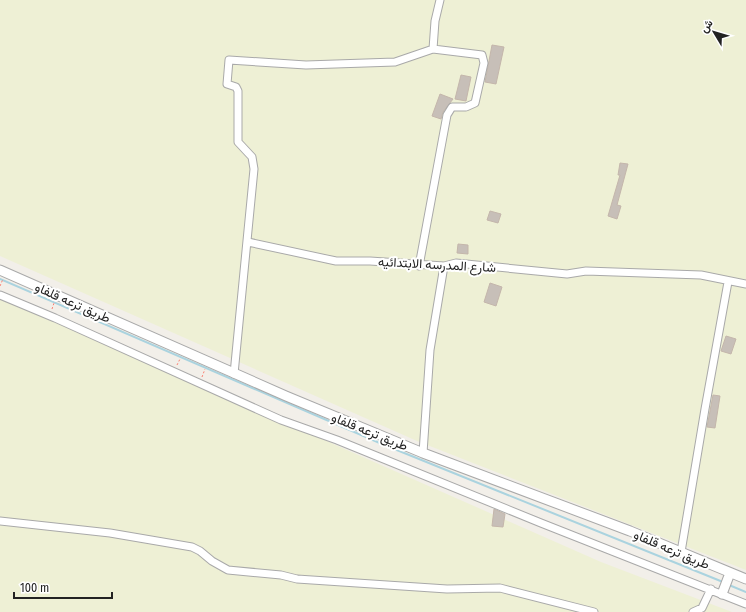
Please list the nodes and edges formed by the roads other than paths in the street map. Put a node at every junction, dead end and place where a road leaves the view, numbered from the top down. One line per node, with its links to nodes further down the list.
1 (440, 0): 2 (street)
2 (433, 49): 3 (street); 4 (street)
3 (248, 242): 4 (street, شارع المدرسه الابتدائيه); 10 (street)
4 (420, 266): 5 (street, شارع المدرسه الابتدائيه)
5 (444, 266): 7 (street, شارع المدرسه الابتدائيه); 11 (street)
6 (2, 274): 10 (street, طريق ترعه قلفاو)
7 (728, 282): 8 (street, شارع المدرسه الابتدائيه); 13 (street)
8 (746, 284)
9 (0, 295): 16 (street)
10 (234, 374): 11 (street, طريق ترعه قلفاو)
11 (423, 453): 13 (street, طريق ترعه قلفاو)
12 (0, 521): 19 (street)
13 (681, 552): 14 (street, طريق ترعه قلفاو)
14 (730, 573): 15 (street, طريق ترعه قلفاو); 17 (street)
15 (746, 579)
16 (710, 589): 17 (street); 20 (street)
17 (722, 594): 18 (street)
18 (746, 604)
19 (594, 612)
20 (693, 612)

